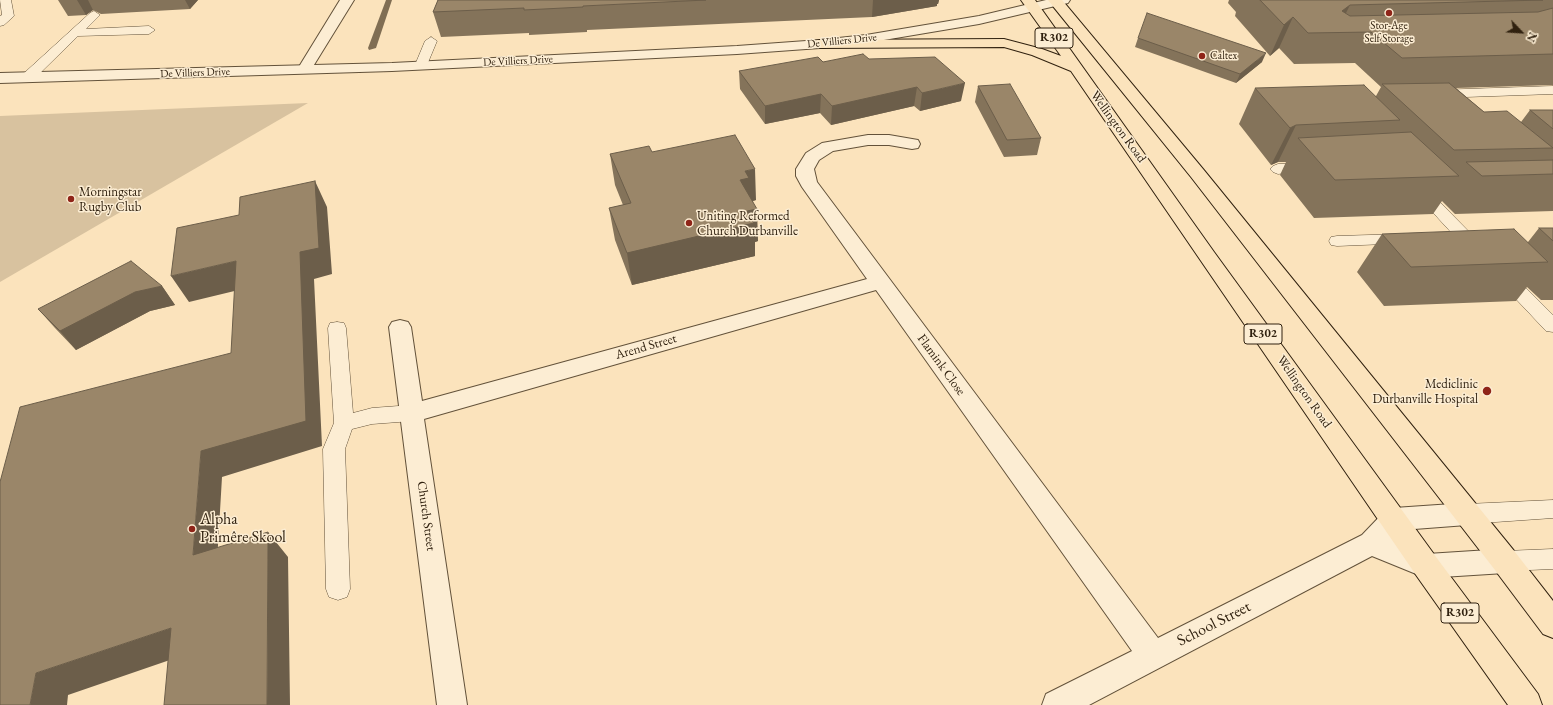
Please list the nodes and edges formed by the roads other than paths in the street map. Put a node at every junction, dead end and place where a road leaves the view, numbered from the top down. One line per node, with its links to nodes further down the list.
1 (5, 0): 6 (lane)
2 (347, 0): 13 (street)
3 (1058, 1): 4 (street, De Villiers Drive); 35 (main road, R302)
4 (1030, 4): 10 (street, De Villiers Drive); 12 (main road, Wellington Road / R302)
5 (94, 15): 8 (lane)
6 (0, 22)
7 (149, 30): 8 (lane)
8 (75, 33): 15 (lane)
9 (431, 41): 11 (lane)
10 (820, 44): 11 (street, De Villiers Drive); 12 (main road)
11 (421, 65): 13 (street, De Villiers Drive)
12 (1076, 68): 36 (main road, Wellington Road / R302)
13 (304, 70): 15 (street, De Villiers Drive)
14 (0, 78): 15 (street, De Villiers Drive)
15 (27, 78)
16 (1553, 90): 17 (lane)
17 (1421, 94)
18 (912, 144): 28 (street, Flamink Close)
19 (1324, 167): 20 (lane)
20 (1278, 169)
21 (1408, 179): 22 (lane)
22 (1423, 194): 23 (lane); 24 (lane)
23 (1447, 194)
24 (1465, 237): 25 (lane); 29 (lane)
25 (1441, 238)
26 (1417, 239): 27 (lane)
27 (1338, 241)
28 (881, 282): 32 (street, Arend Street); 43 (street, Flamink Close)
29 (1553, 326)
30 (400, 327): 32 (street, Church Street)
31 (337, 328): 33 (lane)
32 (412, 413): 33 (lane); 44 (street, Church Street)
33 (344, 423): 41 (lane)
34 (1553, 509): 35 (lane)
35 (1467, 514): 36 (street); 39 (main road, R302)
36 (1394, 519): 37 (street, School Street); 40 (main road, Wellington Road / R302)
37 (1371, 543): 40 (street); 43 (street, School Street)
38 (1553, 559): 39 (lane)
39 (1505, 561): 40 (street); 42 (main road, R302)
40 (1426, 566): 46 (main road, Wellington Road / R302)
41 (338, 589)
42 (1553, 624)
43 (1153, 655): 45 (street, School Street)
44 (452, 705)
45 (1057, 705)
46 (1527, 705)

